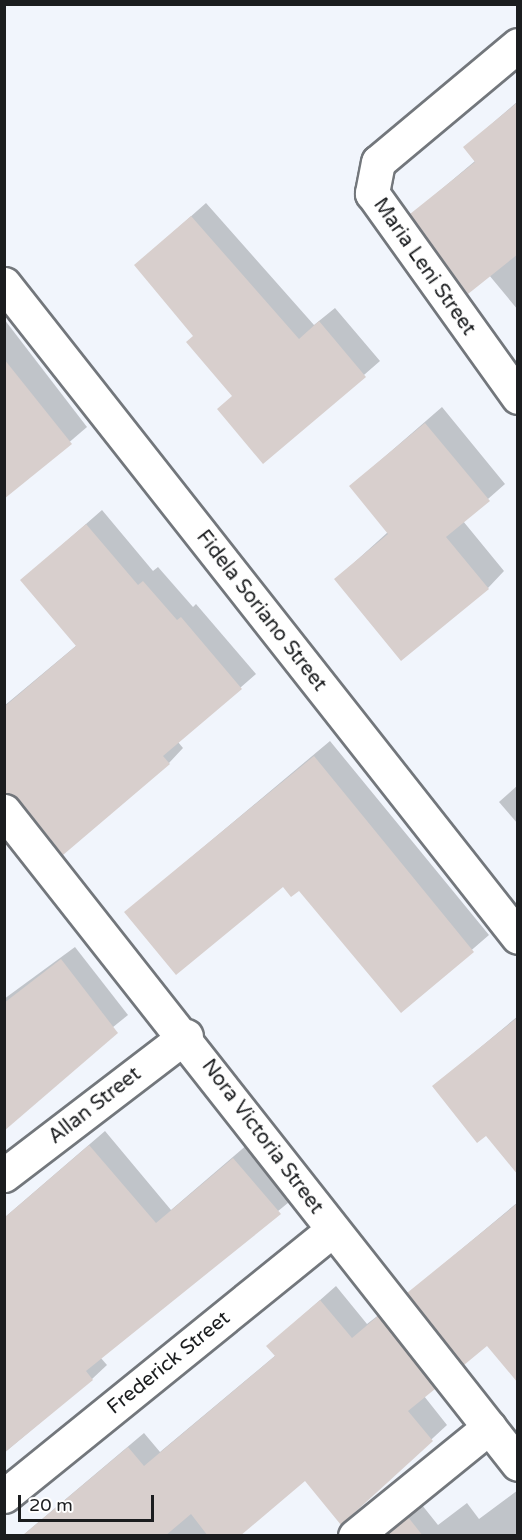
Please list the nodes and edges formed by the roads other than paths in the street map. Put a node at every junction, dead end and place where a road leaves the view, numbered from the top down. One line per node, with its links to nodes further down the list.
1 (518, 45): 3 (street, Maria Leni Street)
2 (4, 285): 5 (street, Fidela Soriano Street)
3 (518, 397)
4 (7, 821): 6 (street, Nora Victoria Street)
5 (516, 933)
6 (186, 1036): 7 (street, Allan Street); 8 (street, Nora Victoria Street)
7 (4, 1175)
8 (333, 1230): 9 (street, Nora Victoria Street); 11 (street, Frederick Street)
9 (489, 1427): 10 (street, Nora Victoria Street); 12 (street)
10 (518, 1464)
11 (4, 1496)
12 (355, 1536)

